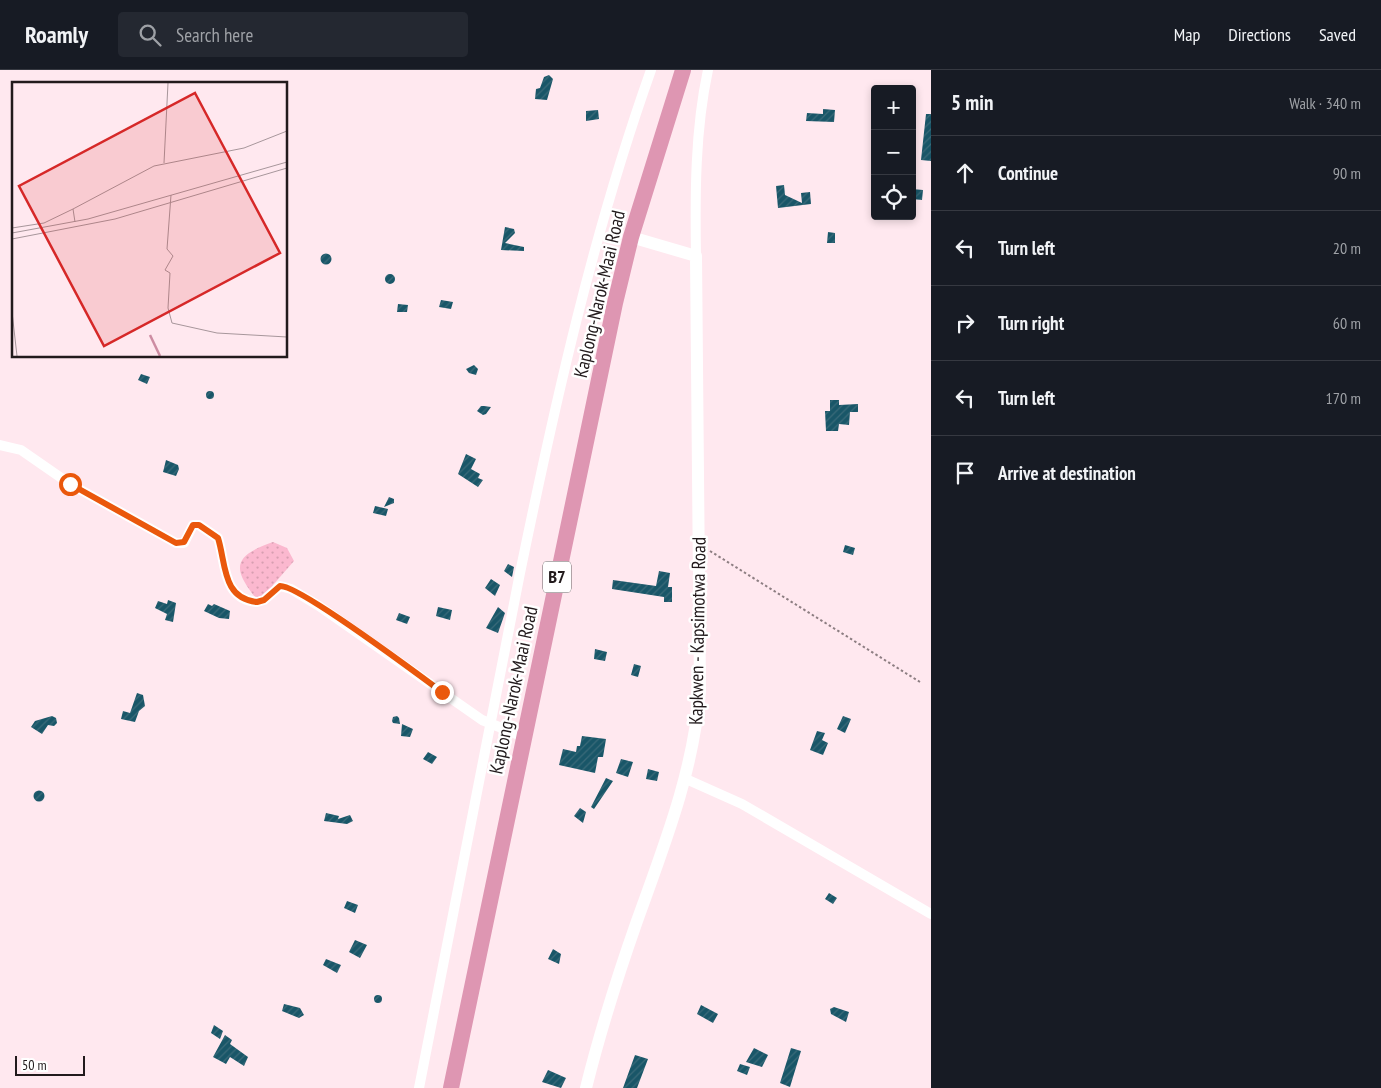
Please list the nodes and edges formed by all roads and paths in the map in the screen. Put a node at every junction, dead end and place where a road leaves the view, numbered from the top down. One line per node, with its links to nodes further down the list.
1 (651, 70): 9 (street)
2 (683, 70): 4 (highway, Kaplong-Narok-Maai Road / B7)
3 (708, 70): 5 (street)
4 (631, 237): 5 (street); 10 (highway, Kaplong-Narok-Maai Road / B7)
5 (696, 256): 7 (street, Kapkwen - Kapsimotwa Road)
6 (0, 445): 9 (street)
7 (698, 542): 8 (path); 11 (street, Kapkwen - Kapsimotwa Road)
8 (920, 682)
9 (489, 724): 10 (street); 13 (street)
10 (524, 737): 14 (highway, Kaplong-Narok-Maai Road / B7)
11 (686, 779): 12 (street); 15 (street, Kapkwen - Kapsimotwa Road)
12 (931, 914)
13 (419, 1088)
14 (451, 1088)
15 (586, 1088)

